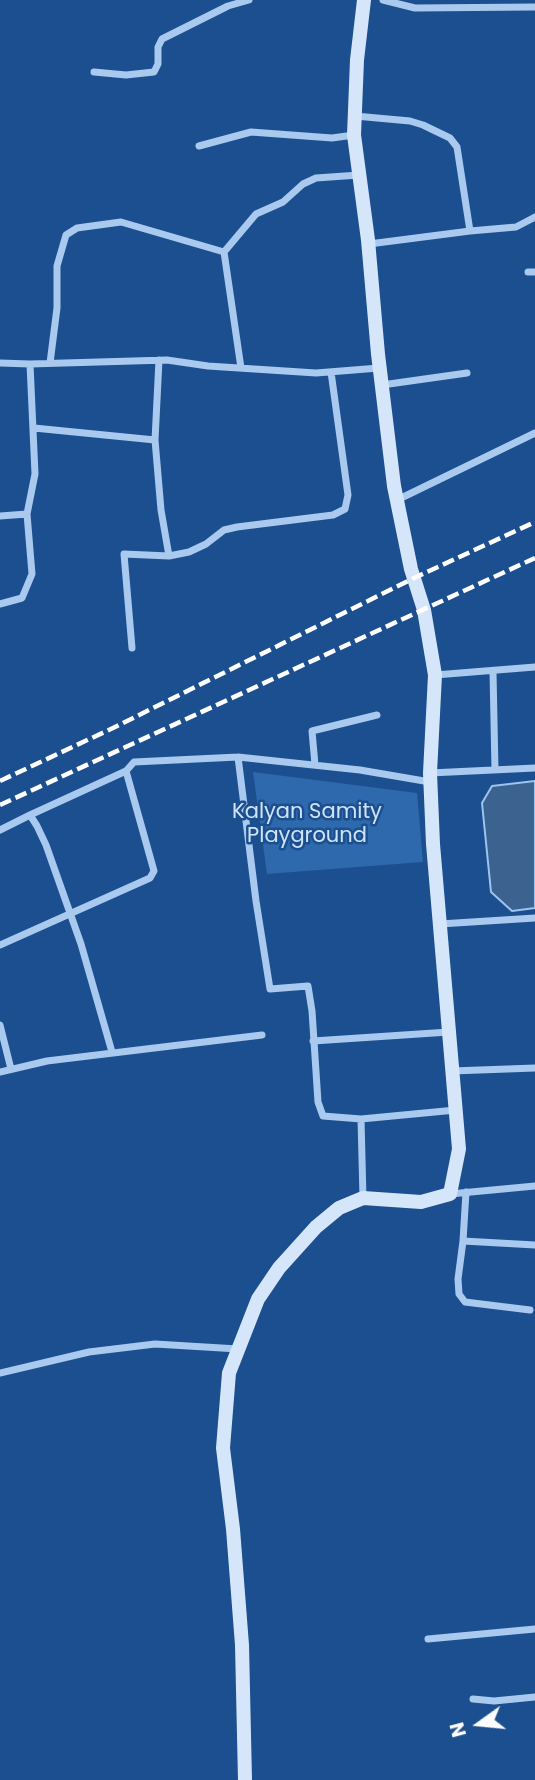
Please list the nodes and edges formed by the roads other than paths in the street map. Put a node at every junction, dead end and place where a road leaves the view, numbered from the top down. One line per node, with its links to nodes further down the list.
1 (249, 0): 5 (street)
2 (364, 0): 6 (street)
3 (383, 0): 4 (street)
4 (535, 7)
5 (94, 72)
6 (355, 116): 7 (street); 11 (street)
7 (354, 135): 8 (street); 9 (street)
8 (199, 146)
9 (359, 175): 12 (street); 13 (street)
10 (535, 217): 11 (street)
11 (470, 231): 12 (street)
12 (369, 244): 19 (street)
13 (224, 252): 16 (street); 18 (street)
14 (159, 360): 16 (street); 18 (street); 25 (street)
15 (0, 363): 17 (street)
16 (50, 363): 17 (street)
17 (30, 364): 23 (street)
18 (241, 368): 20 (street)
19 (380, 368): 20 (street); 22 (street)
20 (331, 372): 29 (street)
21 (467, 373): 22 (street)
22 (382, 385): 26 (street)
23 (34, 428): 25 (street); 27 (street)
24 (535, 433): 26 (street)
25 (155, 440): 29 (street)
26 (396, 500): 34 (street)
27 (27, 514): 28 (street); 30 (street)
28 (0, 516)
29 (169, 556): 31 (street)
30 (0, 604)
31 (132, 648)
32 (535, 667): 33 (street)
33 (493, 672): 34 (street); 39 (street)
34 (435, 675): 41 (street)
35 (377, 715): 37 (street)
36 (237, 757): 37 (street); 40 (street); 51 (street)
37 (315, 765): 41 (street)
38 (535, 768): 39 (street)
39 (495, 770): 41 (street)
40 (126, 771): 42 (street); 44 (street)
41 (430, 777): 46 (street)
42 (30, 815): 43 (street); 44 (street)
43 (0, 830)
44 (69, 912): 47 (street); 52 (street)
45 (535, 918): 46 (street)
46 (440, 924): 49 (street)
47 (0, 944)
48 (0, 1026): 54 (street)
49 (449, 1032): 51 (street); 55 (street)
50 (262, 1035): 52 (street)
51 (313, 1041): 58 (street)
52 (112, 1052): 54 (street)
53 (535, 1068): 55 (street)
54 (11, 1069): 56 (street)
55 (451, 1071): 57 (street)
56 (0, 1072)
57 (456, 1110): 58 (street); 61 (street)
58 (360, 1119): 62 (street)
59 (535, 1186): 60 (street)
60 (466, 1192): 61 (street); 63 (street)
61 (450, 1194): 62 (street)
62 (363, 1198): 66 (street)
63 (463, 1241): 64 (street); 65 (street)
64 (535, 1245)
65 (530, 1310)
66 (238, 1349): 67 (street); 72 (street)
67 (0, 1373)
68 (535, 1629): 69 (street)
69 (428, 1639)
70 (535, 1697): 71 (street)
71 (473, 1699)
72 (245, 1780)

